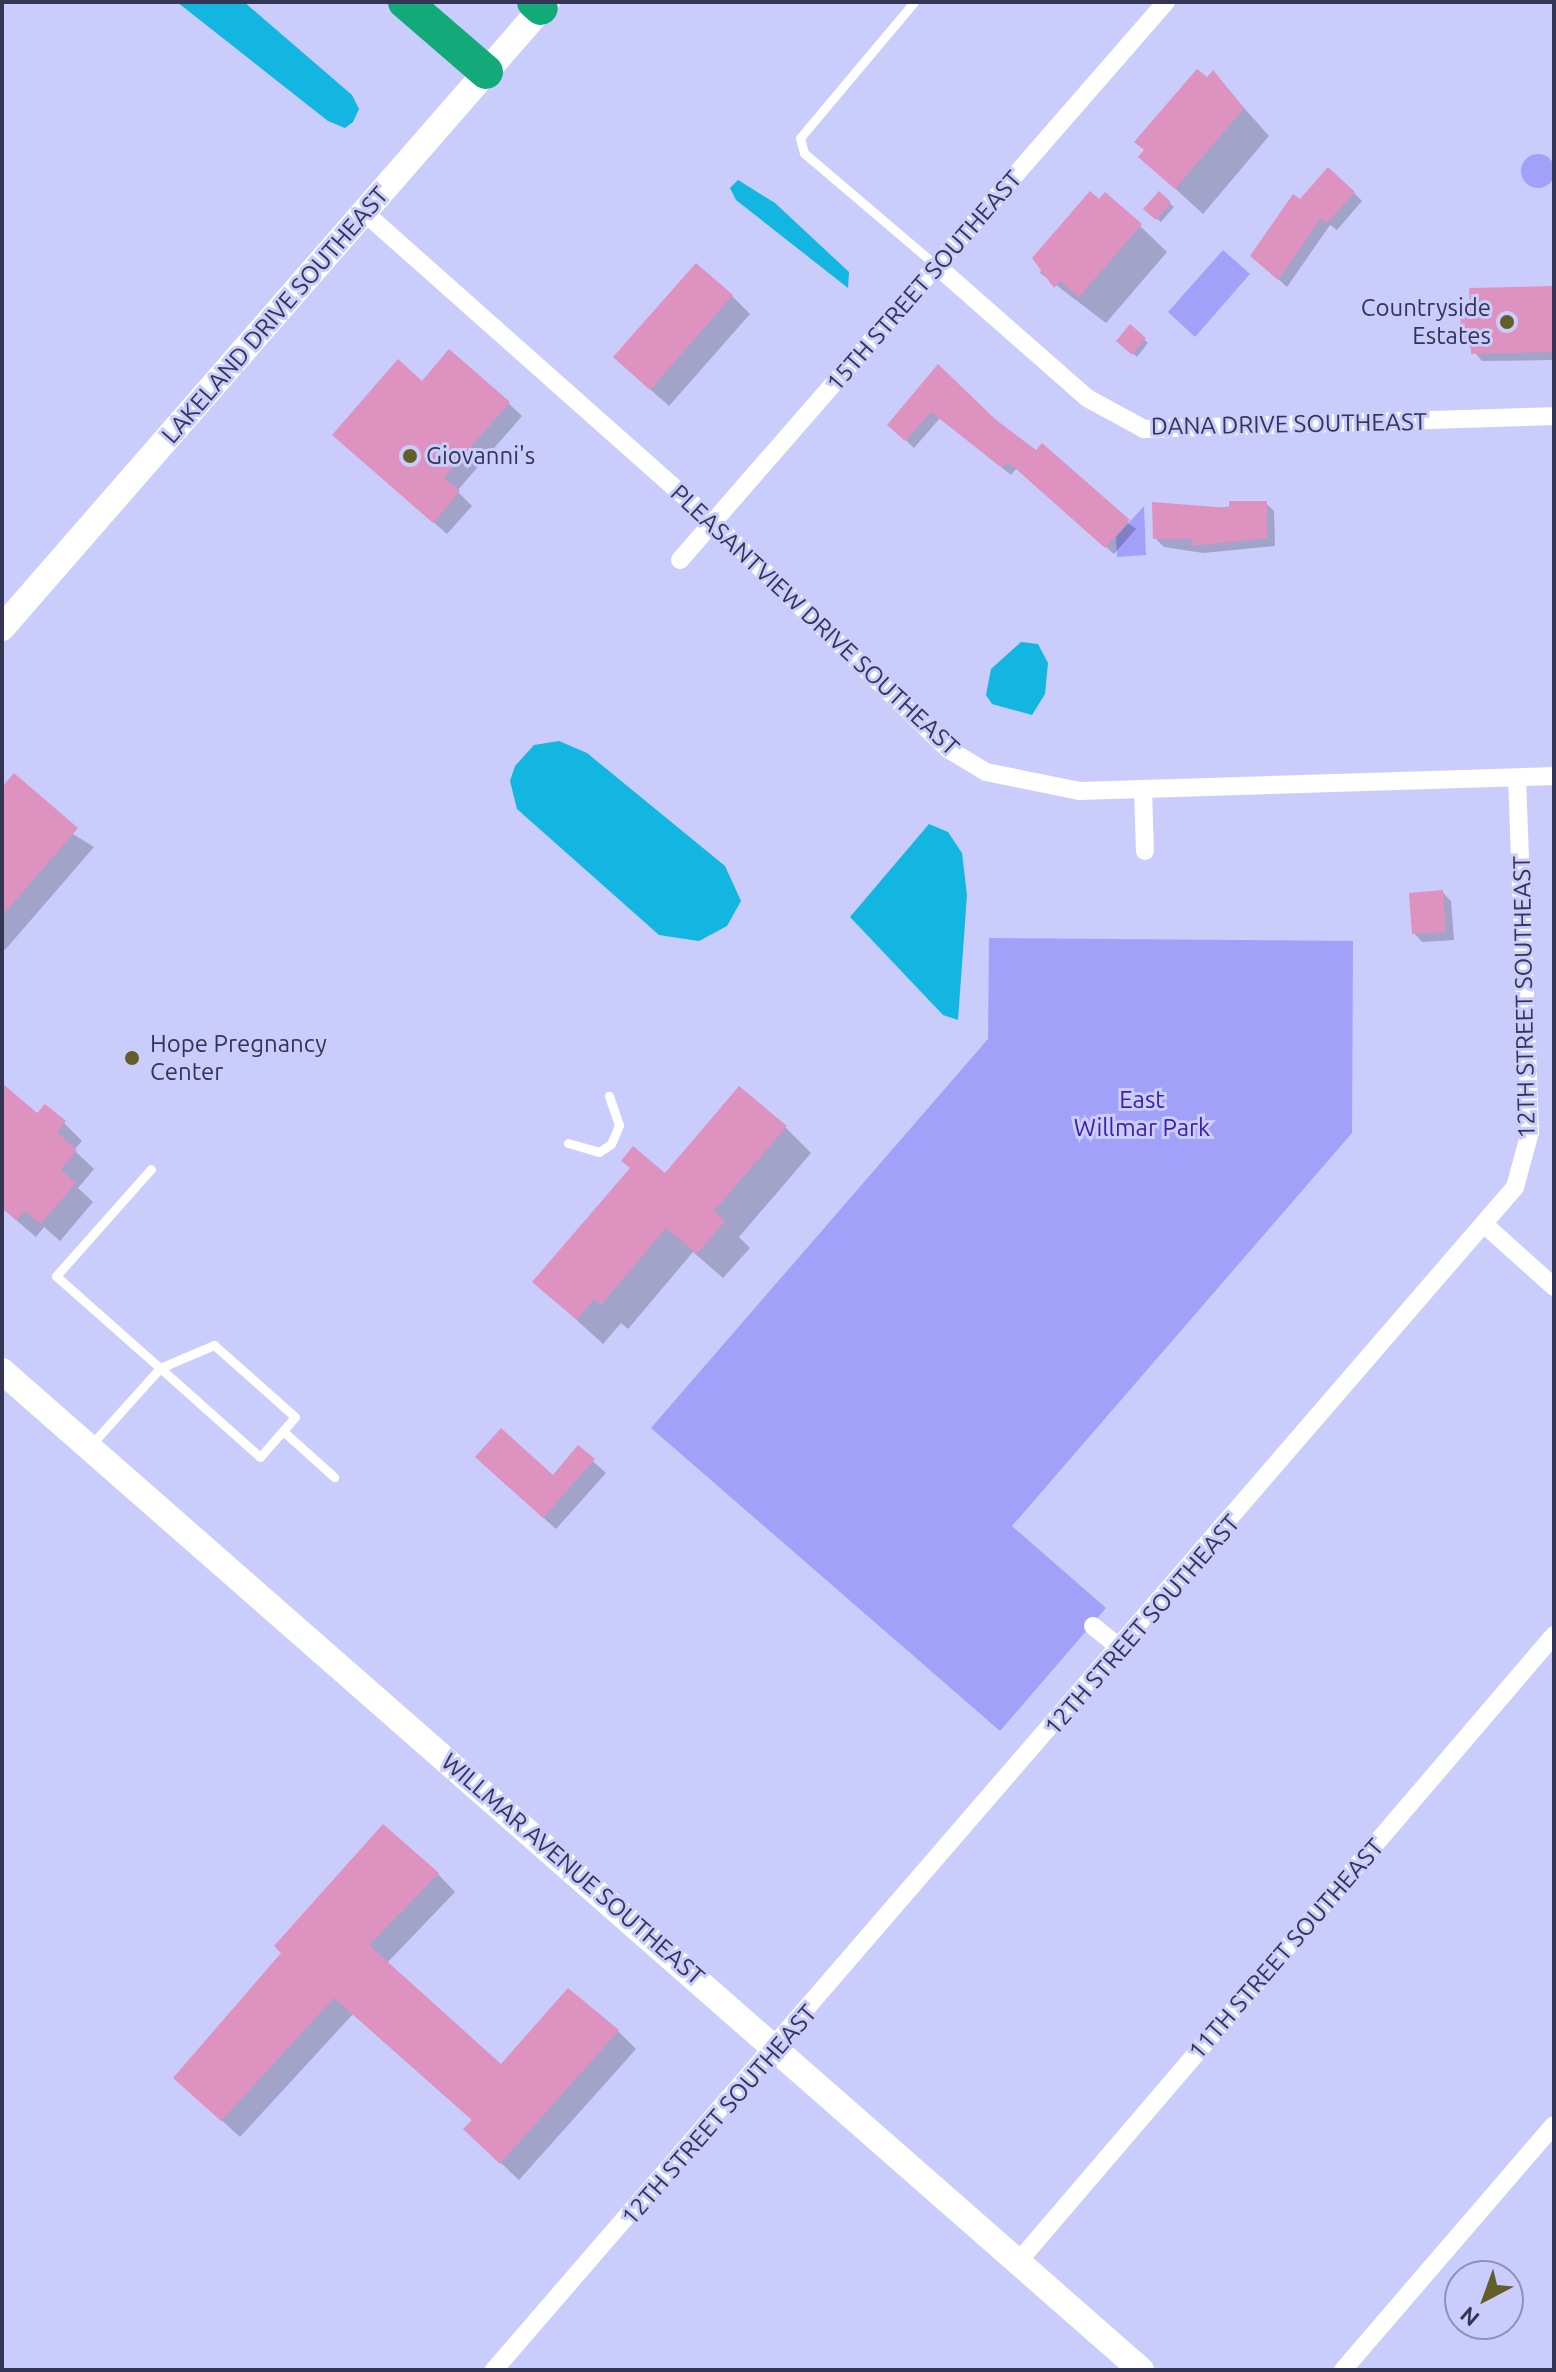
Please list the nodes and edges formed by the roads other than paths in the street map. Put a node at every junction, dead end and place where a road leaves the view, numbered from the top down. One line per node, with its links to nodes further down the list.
1 (405, 2): 5 (highway)
2 (914, 2): 7 (lane)
3 (1166, 2): 7 (street, 15TH STREET SOUTHEAST)
4 (541, 4): 5 (main road, LAKELAND DRIVE SOUTHEAST)
5 (486, 72): 6 (main road, LAKELAND DRIVE SOUTHEAST)
6 (365, 213): 9 (street, PLEASANTVIEW DRIVE SOUTHEAST); 11 (main road, LAKELAND DRIVE SOUTHEAST)
7 (937, 266): 8 (street, DANA DRIVE SOUTHEAST); 9 (street, 15TH STREET SOUTHEAST)
8 (1554, 416)
9 (714, 523): 10 (street, 15TH STREET SOUTHEAST); 14 (street, PLEASANTVIEW DRIVE SOUTHEAST)
10 (680, 560)
11 (2, 628)
12 (1554, 776): 13 (street, PLEASANTVIEW DRIVE SOUTHEAST)
13 (1517, 778): 14 (street, PLEASANTVIEW DRIVE SOUTHEAST); 19 (street, 12TH STREET SOUTHEAST)
14 (1143, 789): 15 (street)
15 (1145, 851)
16 (609, 1096): 17 (lane)
17 (568, 1143)
18 (151, 1169): 21 (lane)
19 (1485, 1225): 20 (street); 28 (street, 12TH STREET SOUTHEAST)
20 (1554, 1287)
21 (160, 1368): 23 (lane); 23 (lane); 24 (lane)
22 (2, 1371): 24 (main road, WILLMAR AVENUE SOUTHEAST)
23 (283, 1431): 25 (lane)
24 (89, 1446): 29 (main road, WILLMAR AVENUE SOUTHEAST)
25 (334, 1477)
26 (1093, 1626): 28 (street)
27 (1554, 1635): 31 (street, 11TH STREET SOUTHEAST)
28 (1121, 1649): 29 (street, 12TH STREET SOUTHEAST)
29 (778, 2050): 31 (main road, WILLMAR AVENUE SOUTHEAST); 32 (street, 12TH STREET SOUTHEAST)
30 (1554, 2125): 34 (street)
31 (1018, 2262): 33 (main road, WILLMAR AVENUE SOUTHEAST)
32 (494, 2370)
33 (1141, 2370)
34 (1343, 2370)

